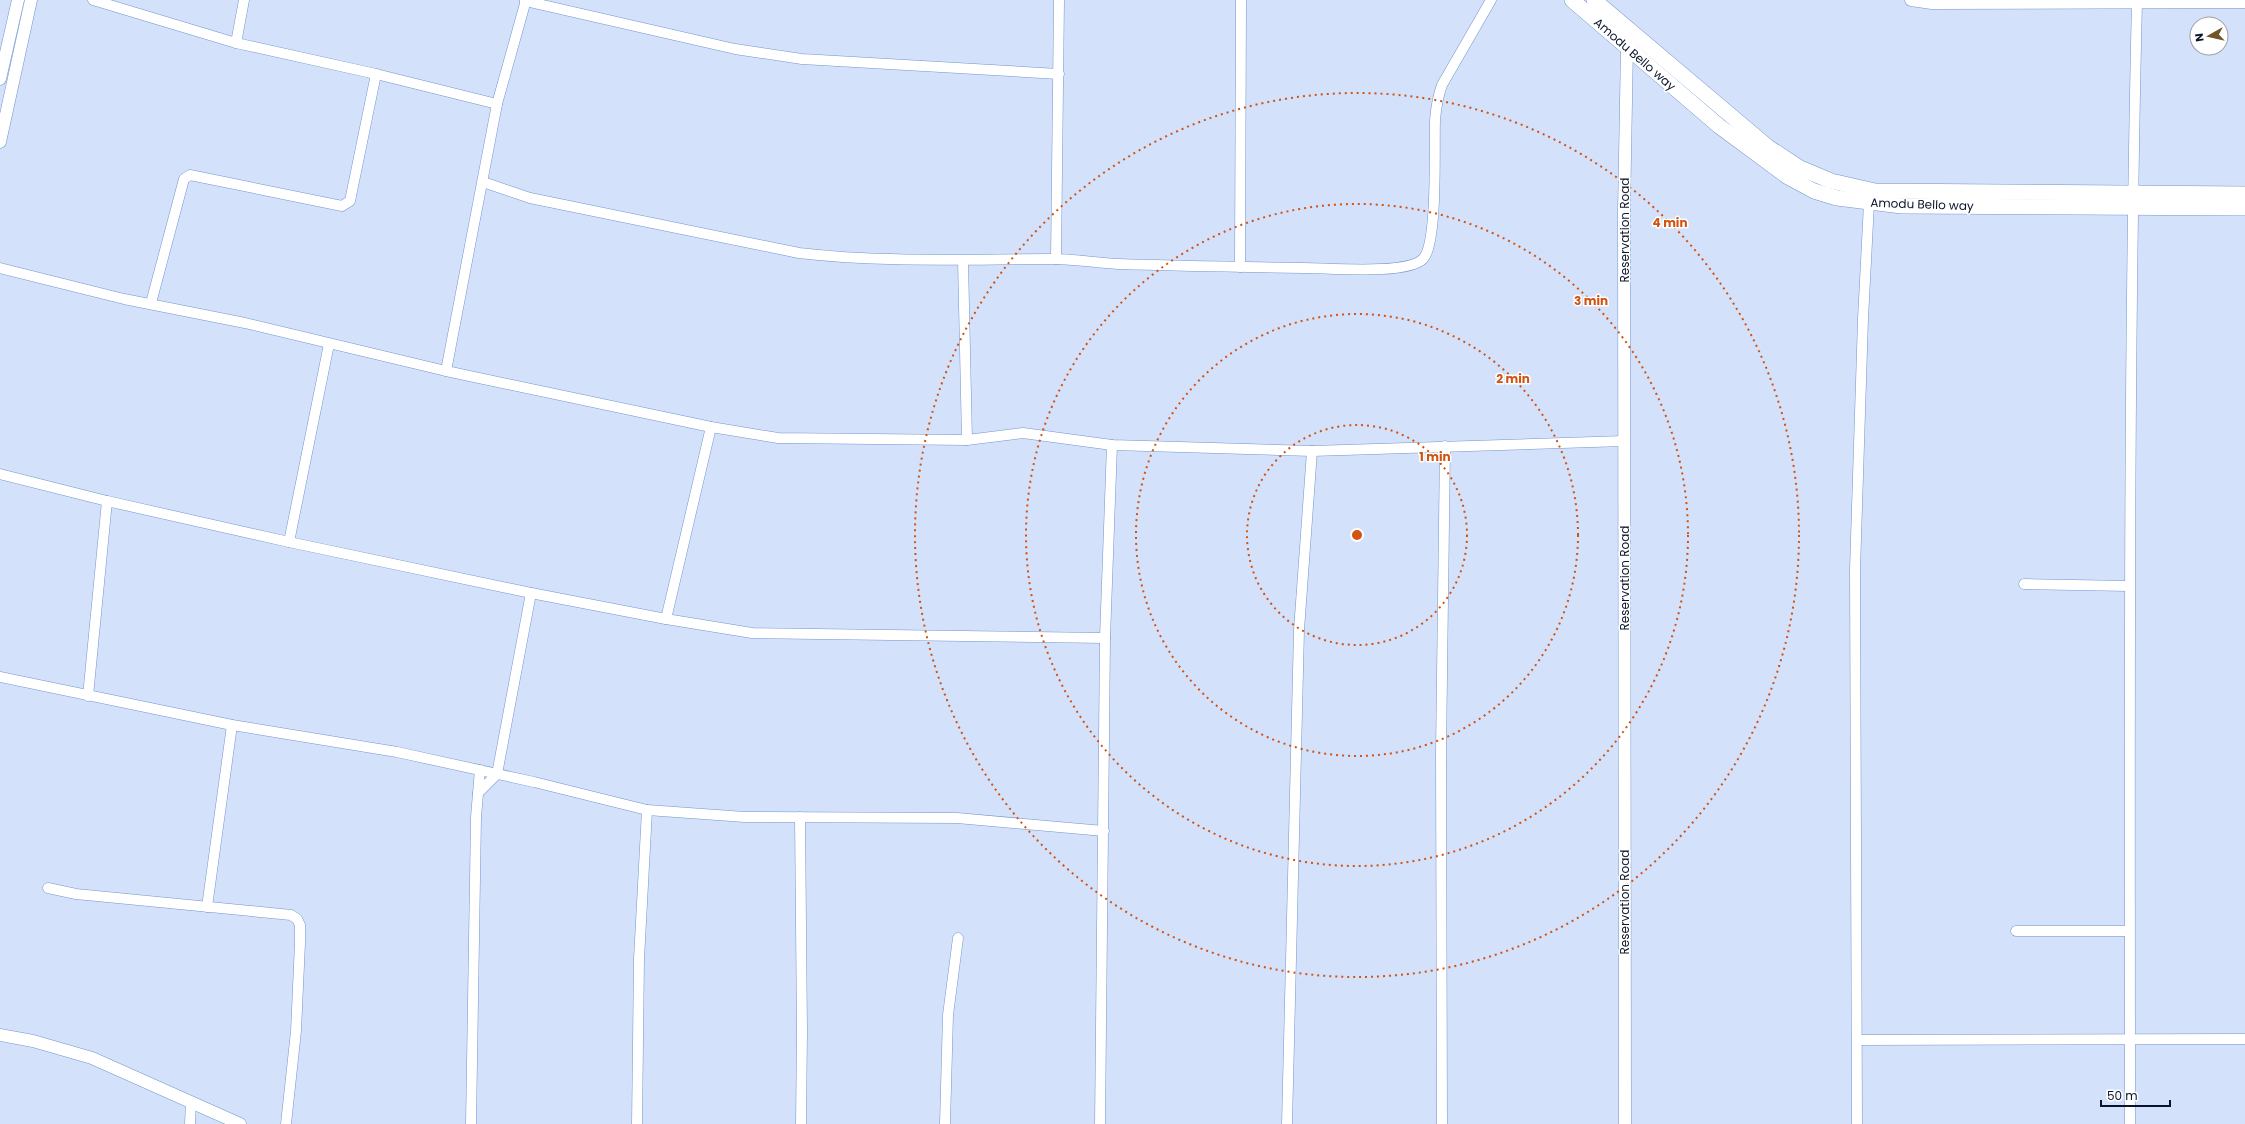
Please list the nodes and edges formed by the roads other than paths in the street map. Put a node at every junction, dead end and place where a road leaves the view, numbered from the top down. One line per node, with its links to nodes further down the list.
1 (18, 0): 19 (street)
2 (31, 0): 21 (street)
3 (93, 0): 16 (street)
4 (244, 0): 16 (street)
5 (526, 0): 18 (street); 20 (street)
6 (1059, 0): 18 (street)
7 (1241, 0): 29 (street)
8 (1491, 0): 29 (street)
9 (1572, 0): 15 (main road, Amodu Bello way)
10 (1594, 0): 15 (main road, Amodu Bello way)
11 (1911, 0): 12 (street)
12 (2009, 1): 13 (street)
13 (2137, 1): 14 (street); 24 (street)
14 (2245, 2)
15 (1630, 40): 24 (main road, Amodu Bello way); 25 (main road, Amodu Bello way); 36 (street, Reservation Road)
16 (236, 43): 17 (street)
17 (376, 74): 20 (street); 31 (street)
18 (1059, 74): 27 (street)
19 (0, 79)
20 (497, 104): 22 (street)
21 (0, 142)
22 (483, 182): 28 (street); 33 (street)
23 (2245, 194): 24 (main road, Amodu Bello way)
24 (2132, 200): 25 (main road, Amodu Bello way); 26 (main road, Amodu Bello way); 44 (street)
25 (1869, 203): 64 (street)
26 (2245, 208)
27 (1056, 259): 28 (street); 29 (street)
28 (963, 260): 35 (street)
29 (1240, 267)
30 (0, 268): 31 (street)
31 (151, 303): 32 (street)
32 (329, 344): 33 (street); 42 (street)
33 (446, 371): 34 (street)
34 (711, 427): 35 (street); 46 (street)
35 (967, 440): 37 (street)
36 (1624, 441): 38 (street); 77 (street, Reservation Road)
37 (1112, 445): 39 (street); 47 (street)
38 (1445, 446): 39 (street); 76 (street)
39 (1312, 451): 75 (street)
40 (0, 474): 41 (street)
41 (106, 501): 42 (street); 49 (street)
42 (288, 542): 45 (street)
43 (2024, 584): 44 (street)
44 (2129, 586): 60 (street)
45 (531, 593): 46 (street); 52 (street)
46 (666, 619): 47 (street)
47 (1105, 638): 56 (street)
48 (0, 677): 49 (street)
49 (88, 696): 50 (street)
50 (232, 725): 51 (street); 58 (street)
51 (480, 770): 52 (street); 53 (street)
52 (497, 774): 53 (street); 54 (street)
53 (478, 793): 70 (street)
54 (647, 810): 55 (street); 71 (street)
55 (800, 817): 56 (street); 72 (street)
56 (1104, 831): 74 (street)
57 (48, 888): 58 (street)
58 (207, 907): 69 (street)
59 (2016, 931): 60 (street)
60 (2129, 931): 65 (street)
61 (958, 938): 73 (street)
62 (0, 1035): 66 (street)
63 (2245, 1039): 65 (street)
64 (1857, 1040): 65 (street); 78 (street)
65 (2130, 1040): 79 (street)
66 (191, 1102): 67 (street); 68 (street)
67 (190, 1124)
68 (240, 1124)
69 (286, 1124)
70 (471, 1124)
71 (637, 1124)
72 (801, 1124)
73 (945, 1124)
74 (1100, 1124)
75 (1287, 1124)
76 (1442, 1124)
77 (1625, 1124)
78 (1857, 1124)
79 (2130, 1124)

